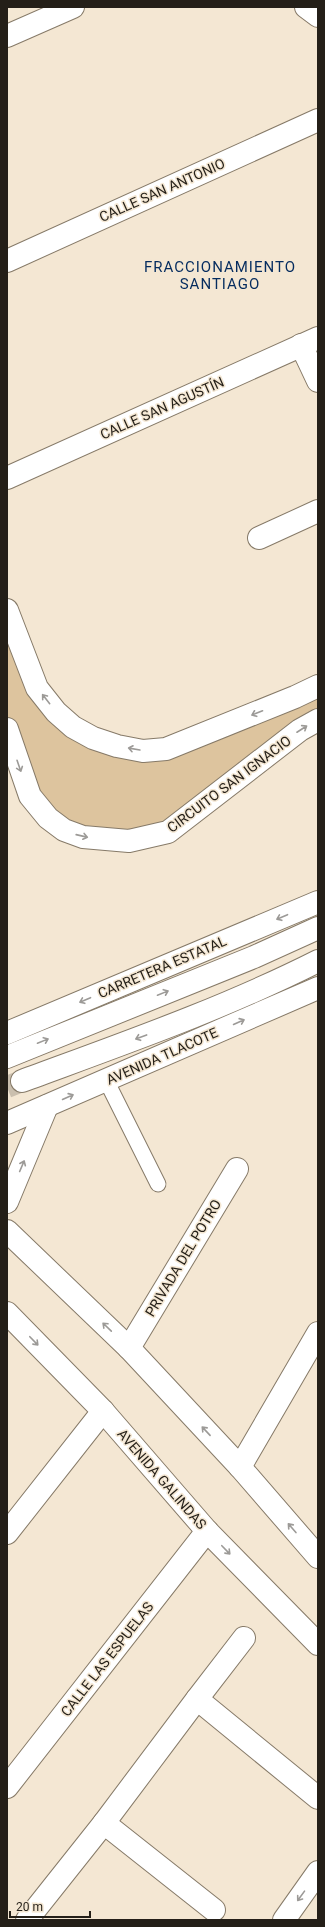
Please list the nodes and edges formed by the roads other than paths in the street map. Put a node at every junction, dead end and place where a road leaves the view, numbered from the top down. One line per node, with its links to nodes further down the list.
1 (73, 7): 4 (street)
2 (306, 7): 3 (street)
3 (318, 16)
4 (7, 36)
5 (318, 120): 6 (street, CALLE SAN ANTONIO)
6 (7, 261)
7 (310, 342): 8 (street); 9 (street, CALLE SAN AGUSTÍN)
8 (318, 381)
9 (7, 478)
10 (318, 511): 11 (street)
11 (259, 538)
12 (7, 610): 13 (street, one-way to 12)
13 (318, 686)
14 (318, 720): 15 (street, CIRCUITO SAN IGNACIO, one-way to 14)
15 (7, 729)
16 (318, 902): 20 (street, CARRETERA ESTATAL, one-way to 20)
17 (318, 928): 21 (street, one-way to 17)
18 (318, 963): 23 (street, AVENIDA TLACOTE, one-way to 23)
19 (318, 988): 22 (street, AVENIDA TLACOTE, one-way to 19)
20 (7, 1033)
21 (7, 1057)
22 (106, 1080): 24 (street, AVENIDA TLACOTE, one-way to 22); 27 (lane)
23 (22, 1081)
24 (47, 1106): 25 (street, AVENIDA TLACOTE); 28 (street, one-way to 24)
25 (7, 1123)
26 (237, 1169): 32 (street, PRIVADA DEL POTRO)
27 (158, 1184)
28 (7, 1202)
29 (7, 1232): 32 (street, one-way to 29)
30 (7, 1313): 33 (street, AVENIDA GALINDAS, one-way to 33)
31 (318, 1334): 34 (street)
32 (129, 1348): 34 (street, one-way to 32)
33 (103, 1411): 35 (street, AVENIDA GALINDAS); 36 (street)
34 (240, 1468): 37 (street, one-way to 34)
35 (207, 1531): 39 (street, AVENIDA GALINDAS, one-way to 39); 41 (street, CALLE LAS ESPUELAS)
36 (7, 1533)
37 (318, 1558)
38 (244, 1638): 40 (street)
39 (318, 1644)
40 (197, 1698): 42 (street); 43 (street)
41 (7, 1787)
42 (318, 1798)
43 (104, 1823): 45 (street); 46 (street)
44 (318, 1872): 47 (street, one-way to 47)
45 (214, 1910)
46 (27, 1920)
47 (284, 1920)

